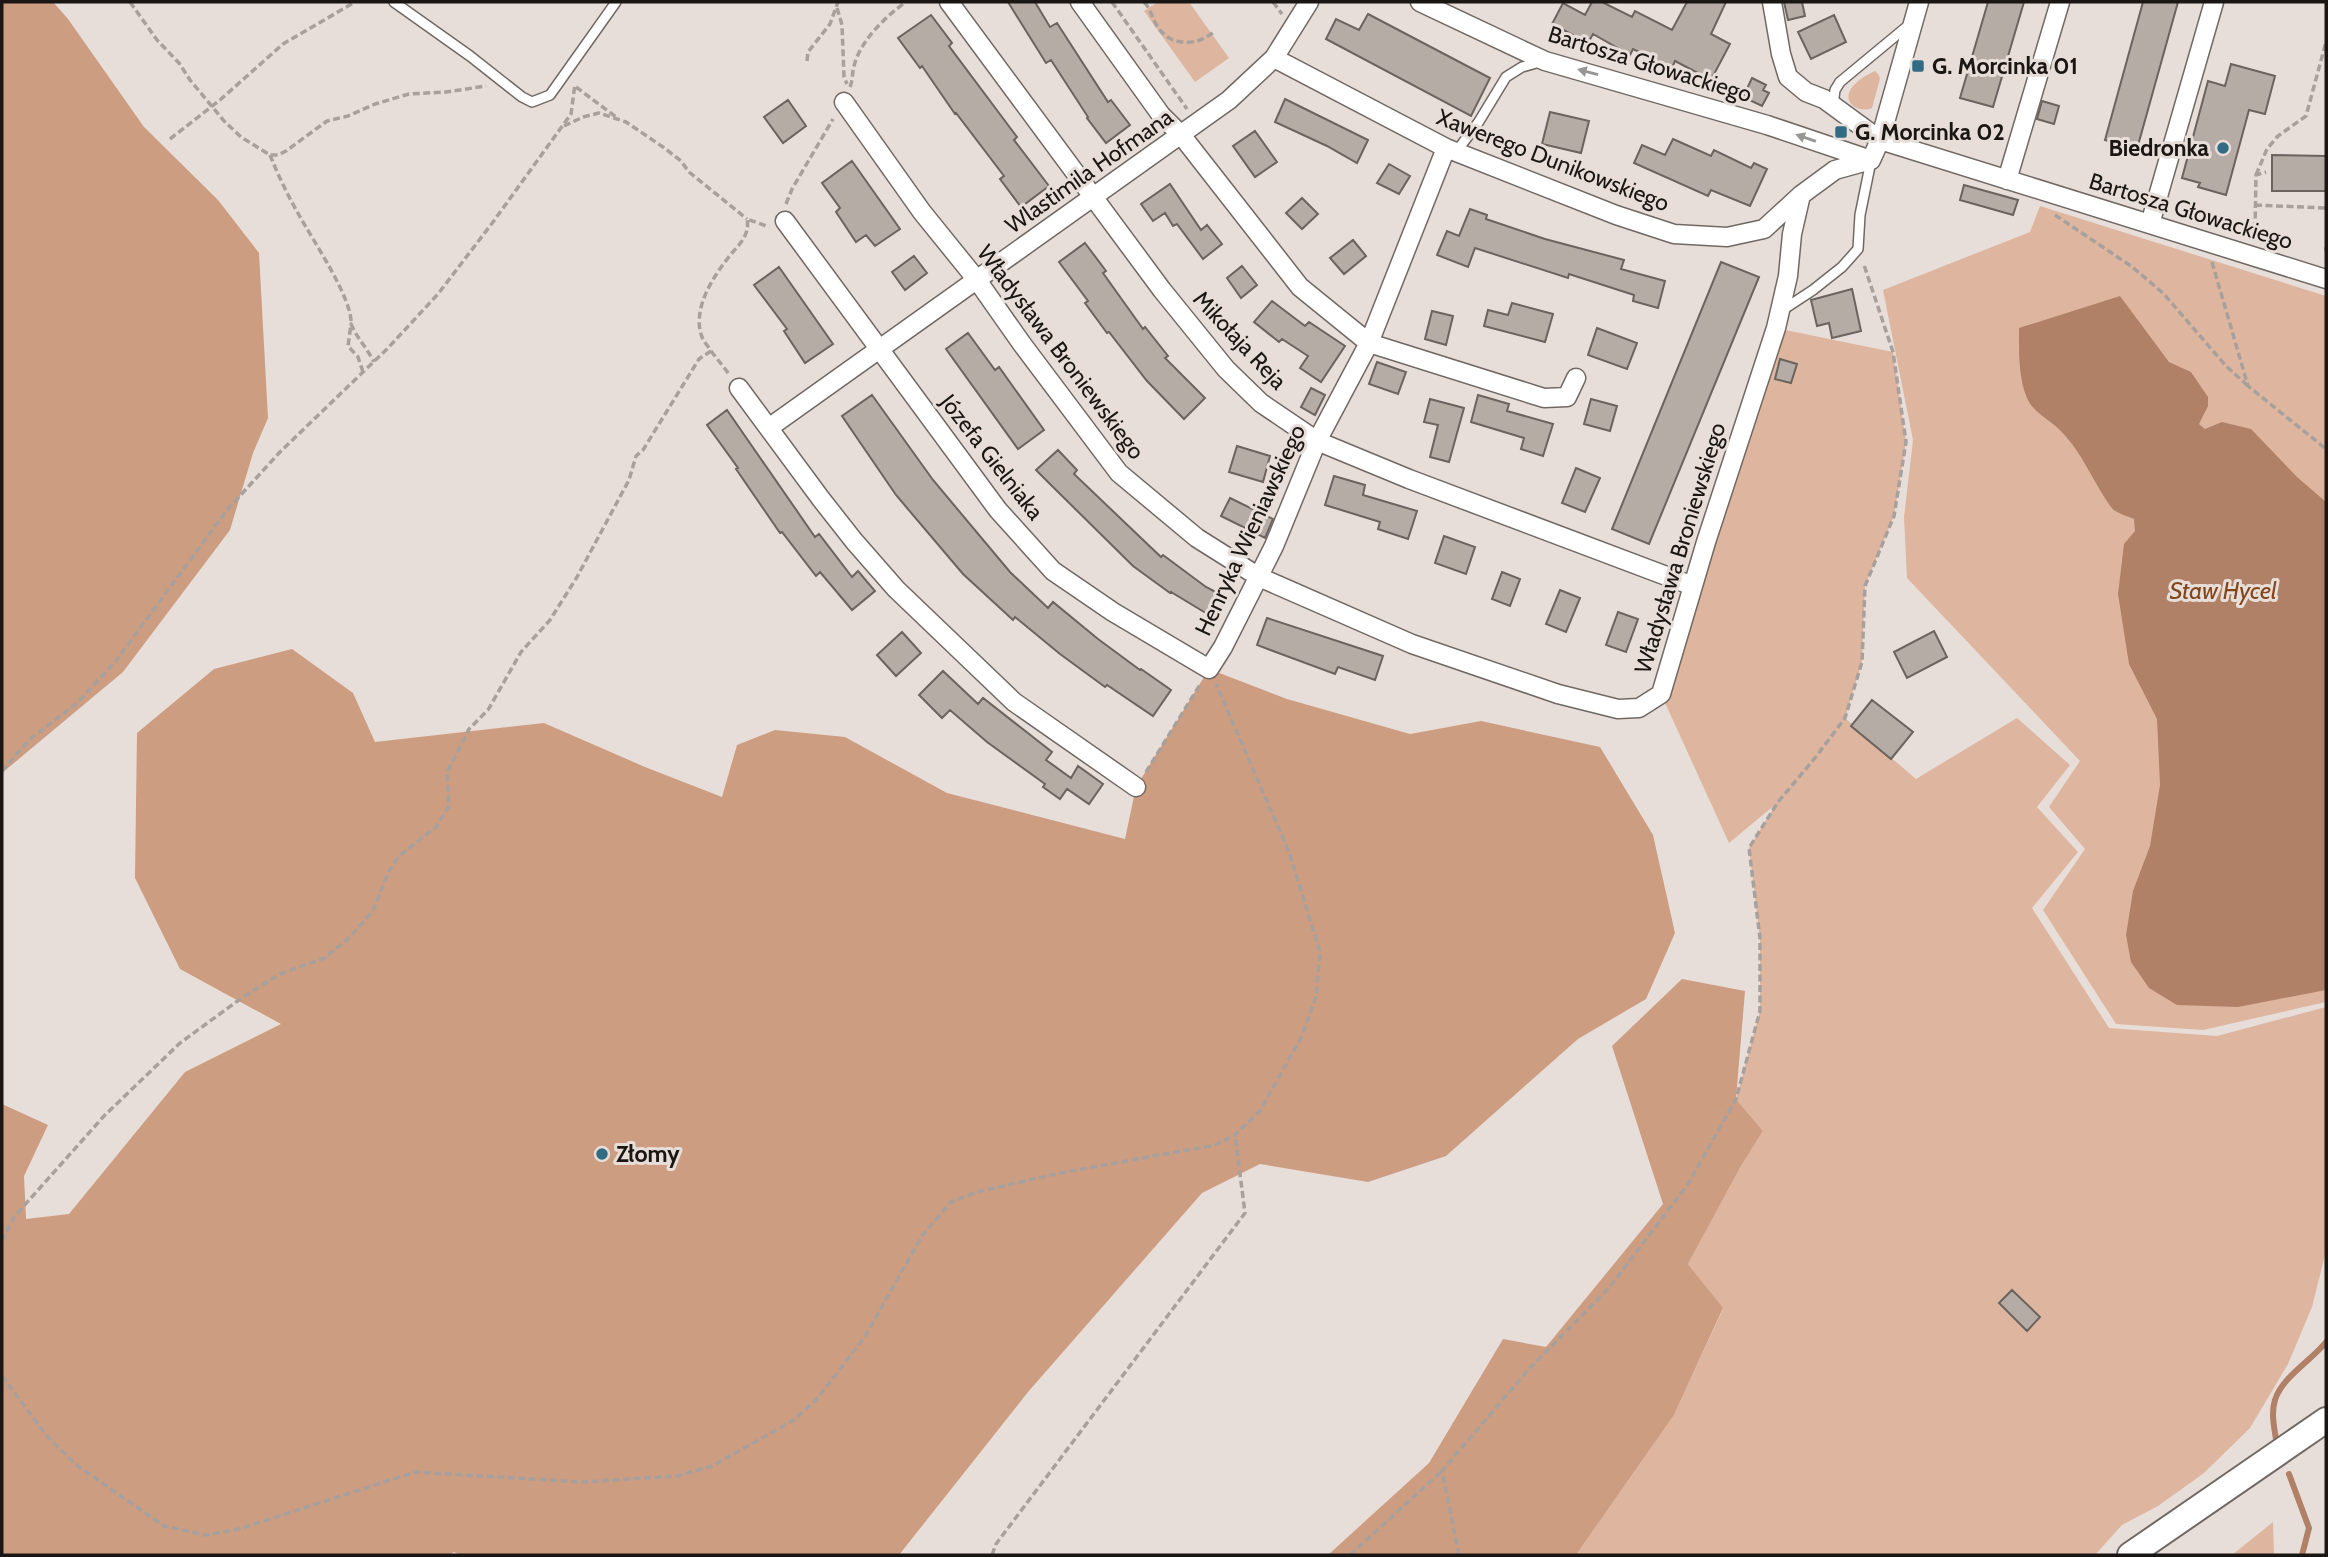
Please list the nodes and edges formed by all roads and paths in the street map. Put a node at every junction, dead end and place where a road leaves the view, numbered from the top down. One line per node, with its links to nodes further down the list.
1 (130, 2): 30 (path)
2 (355, 2): 30 (path)
3 (394, 2): 27 (lane)
4 (615, 2): 26 (lane)
5 (838, 2): 18 (path)
6 (905, 2): 18 (path)
7 (949, 2): 45 (street, Mikołaja Reja)
8 (1080, 2): 35 (street)
9 (1112, 2): 33 (path)
10 (1144, 2): 21 (path)
11 (1273, 2): 19 (path)
12 (1309, 2): 23 (street, Wlastimila Hofmana)
13 (1420, 2): 25 (street, Bartosza Głowackiego)
14 (1772, 2): 31 (street, Bartosza Głowackiego)
15 (1919, 2): 20 (street)
16 (2060, 2): 43 (street)
17 (2214, 2): 51 (street)
18 (837, 8): 24 (path)
19 (1287, 18)
20 (1914, 21): 31 (lane); 37 (street)
21 (1215, 31)
22 (2326, 42): 42 (path)
23 (1274, 58): 33 (street, Wlastimila Hofmana); 38 (street, Xawerego Dunikowskiego)
24 (807, 61)
25 (1545, 61): 38 (lane); 40 (street, Bartosza Głowackiego, one-way to 25)
26 (572, 65): 27 (lane); 28 (path)
27 (502, 82): 39 (path)
28 (576, 87): 32 (path); 34 (path)
29 (844, 102): 50 (path); 56 (street, Władysława Broniewskiego)
30 (212, 107): 36 (path); 39 (path)
31 (1833, 108): 37 (street, Bartosza Głowackiego)
32 (621, 120): 34 (path); 49 (path)
33 (1201, 121): 35 (street, Wlastimila Hofmana)
34 (561, 127): 62 (path)
35 (1182, 136): 45 (street, Wlastimila Hofmana); 59 (street)
36 (170, 139)
37 (1880, 141): 40 (street); 43 (street, Bartosza Głowackiego)
38 (1451, 150): 44 (street, Xawerego Dunikowskiego); 59 (street, Henryka Wieniawskiego)
39 (270, 155): 58 (path)
40 (1871, 160): 44 (street, Xawerego Dunikowskiego); 53 (lane)
41 (2266, 172): 42 (path)
42 (2256, 175): 46 (path)
43 (2007, 180): 51 (street, Bartosza Głowackiego)
44 (1801, 195): 57 (street, Władysława Broniewskiego)
45 (1094, 198): 56 (street, Wlastimila Hofmana); 68 (street, Mikołaja Reja)
46 (2255, 205): 47 (path); 52 (path)
47 (2326, 208)
48 (2049, 209): 65 (path)
49 (747, 219): 50 (path); 61 (path)
50 (785, 221): 60 (street, Józefa Gielniaka)
51 (2150, 224): 55 (street, Bartosza Głowackiego)
52 (2255, 229)
53 (1858, 249): 57 (lane); 79 (path)
54 (2212, 257): 65 (path)
55 (2326, 279)
56 (977, 280): 60 (street, Wlastimila Hofmana); 70 (street, Władysława Broniewskiego)
57 (1780, 311): 71 (street, Władysława Broniewskiego)
58 (351, 324): 62 (path); 63 (path)
59 (1369, 343): 64 (street); 68 (street, Henryka Wieniawskiego)
60 (881, 349): 67 (street, Wlastimila Hofmana); 72 (street, Józefa Gielniaka)
61 (711, 351): 66 (path); 76 (path)
62 (374, 362): 63 (path)
63 (363, 372): 73 (path)
64 (1576, 378)
65 (2248, 386): 69 (path)
66 (740, 388): 67 (street)
67 (770, 427): 74 (street)
68 (1317, 441): 70 (street, Henryka Wieniawskiego); 71 (street, Mikołaja Reja)
69 (2326, 449)
70 (1259, 577): 71 (street, Władysława Broniewskiego); 72 (street, Henryka Wieniawskiego)
71 (1693, 586)
72 (1209, 669): 74 (path, Henryka Wieniawskiego); 75 (path)
73 (2, 771)
74 (1136, 786)
75 (1235, 1135): 77 (path); 80 (path)
76 (2, 1241)
77 (2, 1376)
78 (2326, 1420): 83 (street)
79 (1442, 1471): 81 (path); 82 (path)
80 (992, 1555)
81 (1350, 1555)
82 (1459, 1555)
83 (2130, 1555)

